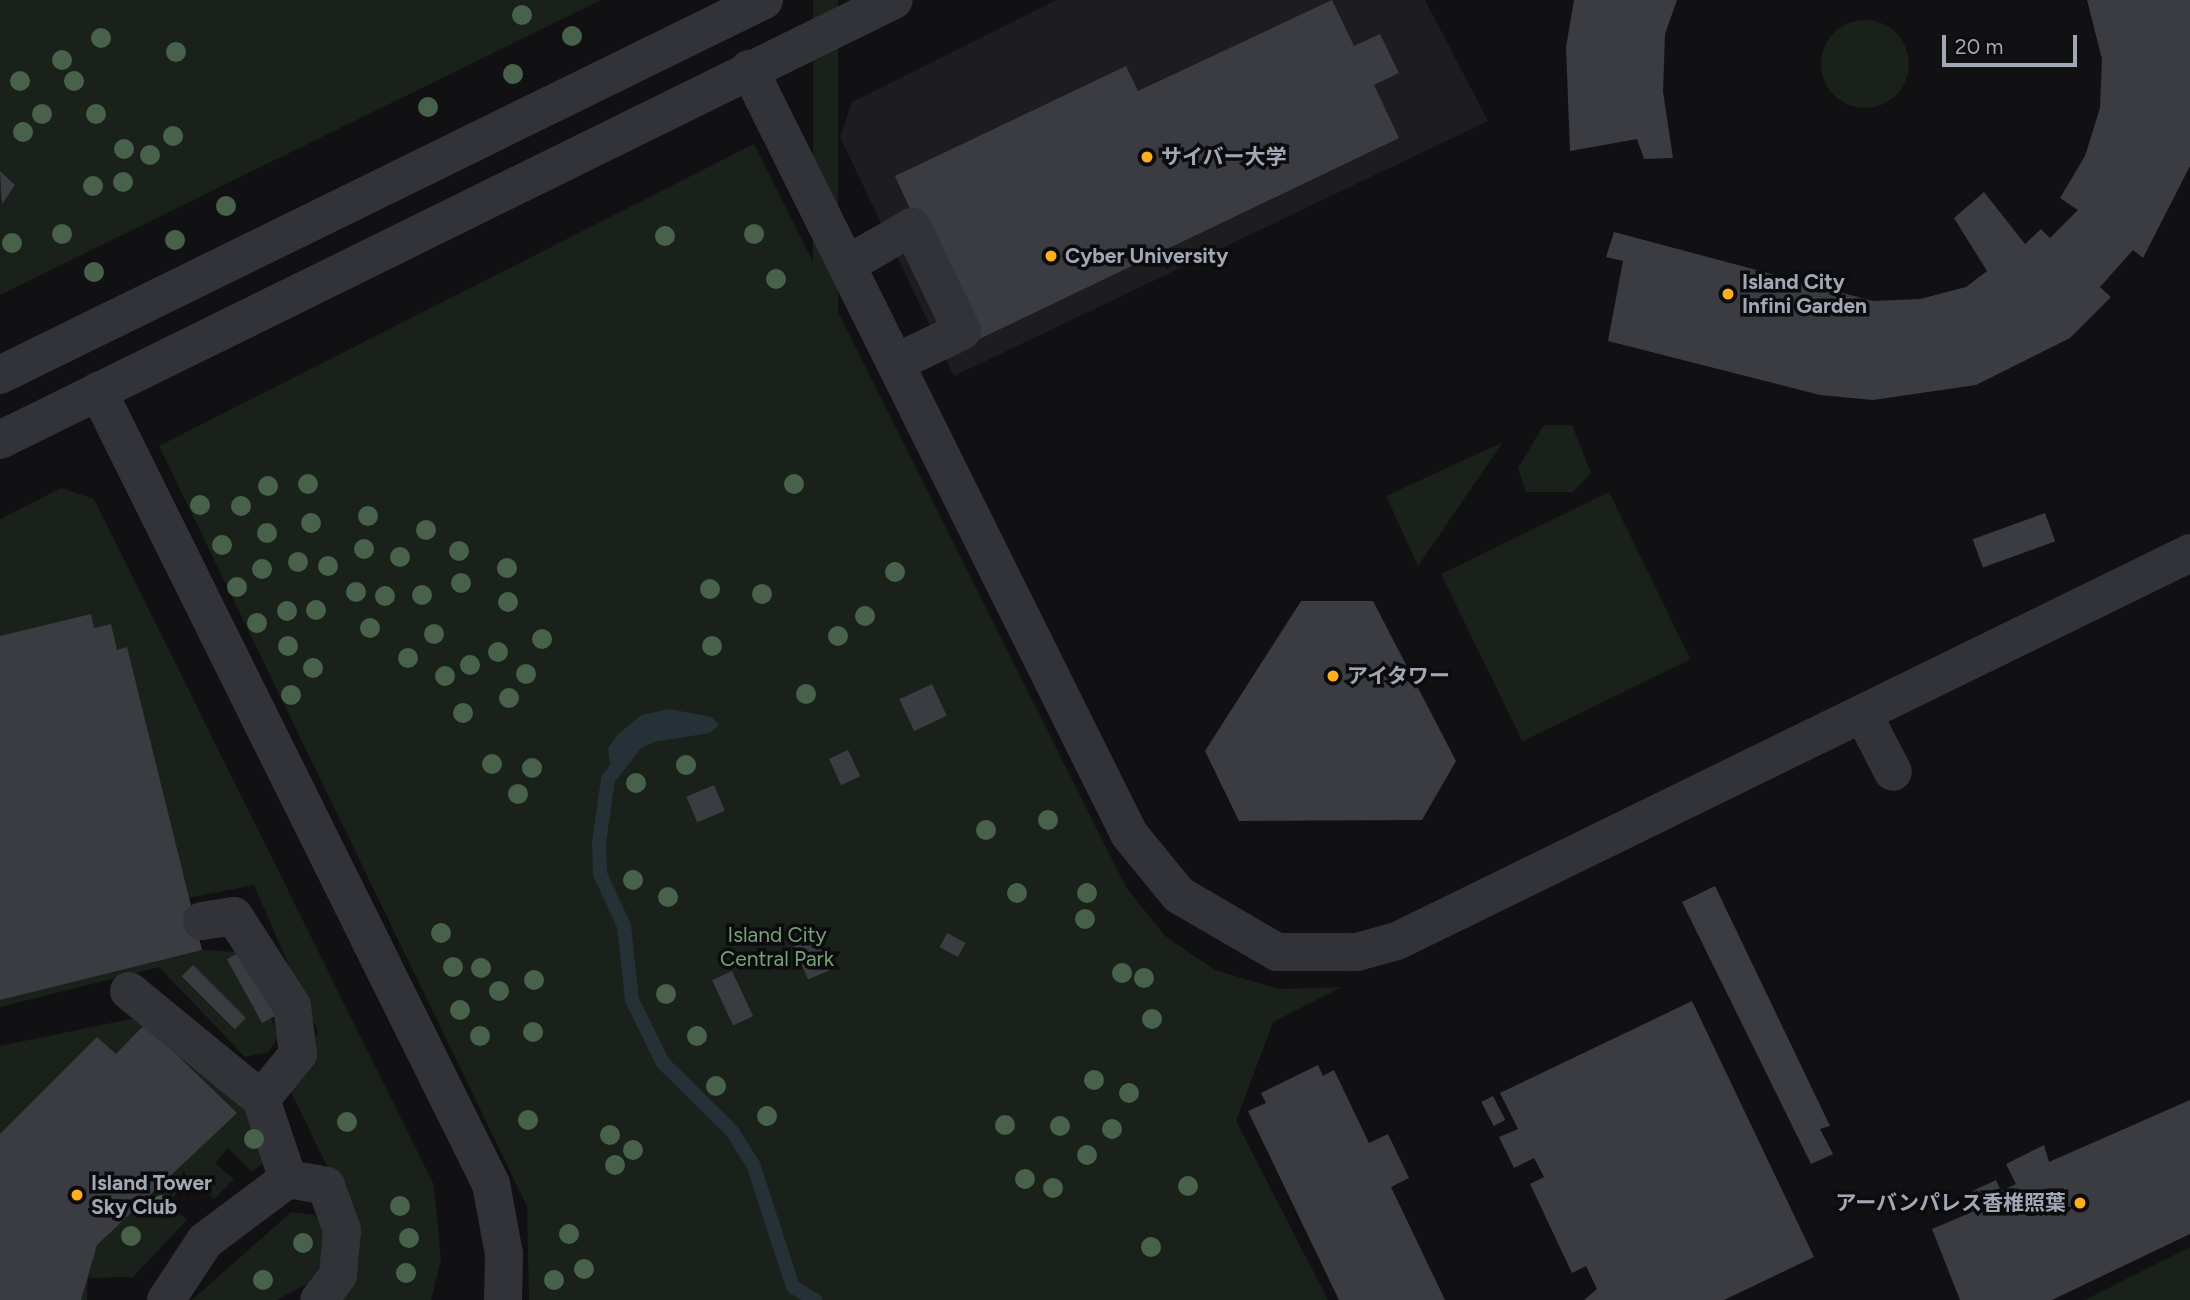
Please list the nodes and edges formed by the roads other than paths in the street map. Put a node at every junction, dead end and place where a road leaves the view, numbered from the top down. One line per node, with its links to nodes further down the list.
1 (764, 0): 6 (street)
2 (894, 0): 3 (street)
3 (749, 69): 4 (street); 7 (street)
4 (848, 264): 5 (street); 5 (street)
5 (895, 363): 10 (street)
6 (0, 375)
7 (97, 391): 8 (street); 18 (street)
8 (0, 440)
9 (2190, 553): 10 (street)
10 (1863, 714): 11 (street)
11 (1893, 772)
12 (202, 921): 14 (street)
13 (129, 991): 14 (street)
14 (261, 1098): 15 (street)
15 (288, 1180): 16 (street); 17 (street)
16 (166, 1300)
17 (319, 1300)
18 (503, 1300)

